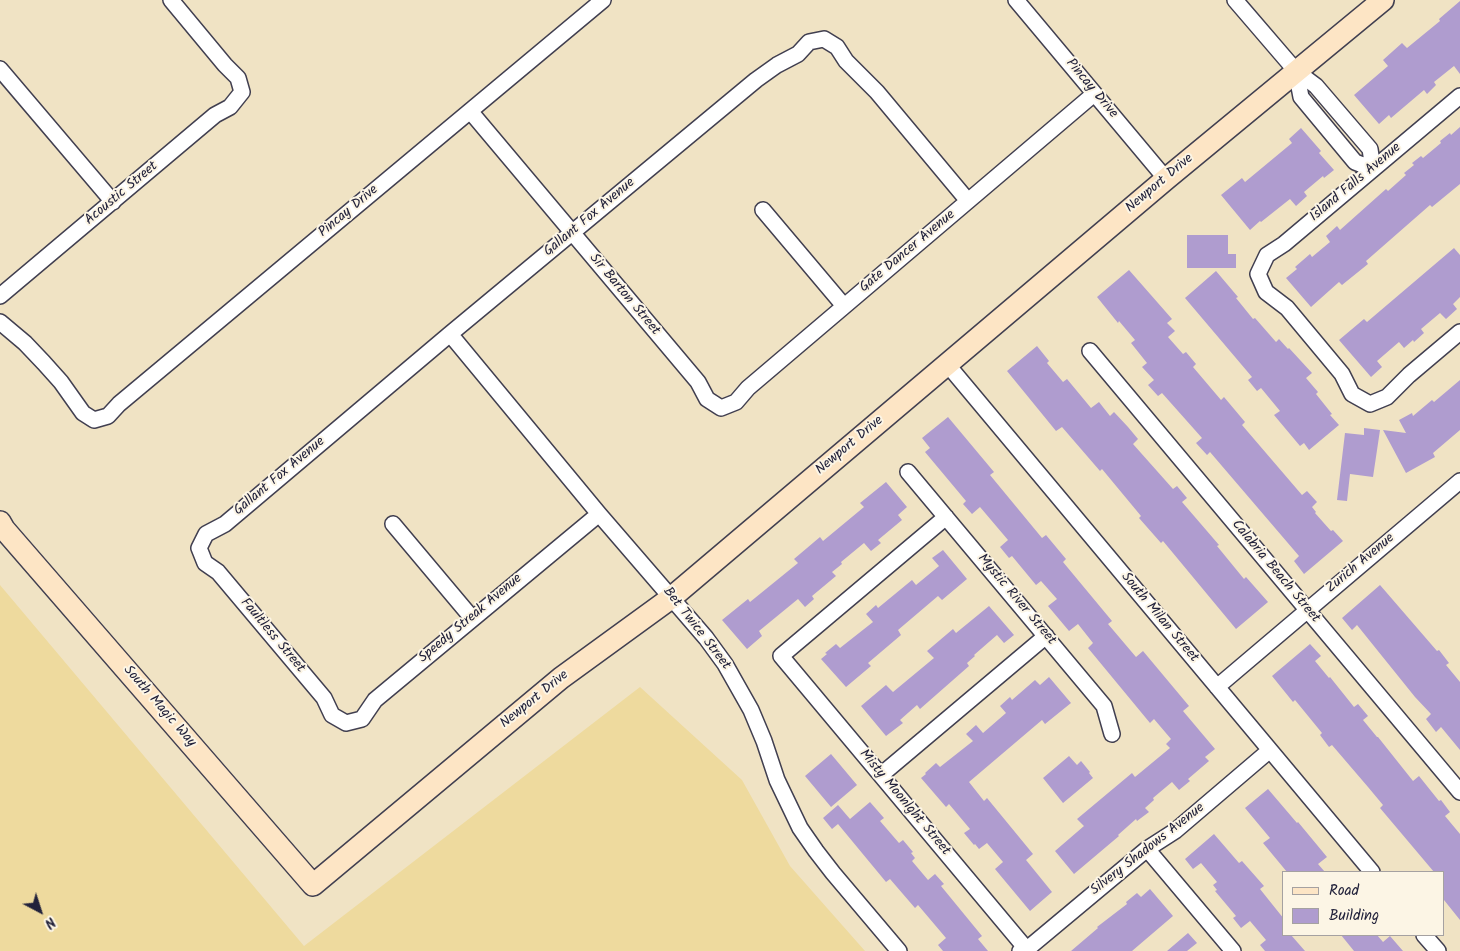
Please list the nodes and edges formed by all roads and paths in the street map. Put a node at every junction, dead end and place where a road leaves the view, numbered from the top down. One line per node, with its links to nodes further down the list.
1 (171, 0): 14 (street, Acoustic Street)
2 (602, 0): 10 (street, Pincay Drive)
3 (1016, 0): 8 (street, Pincay Drive)
4 (1235, 0): 7 (street)
5 (1382, 0): 7 (street, Newport Drive)
6 (0, 69): 14 (street)
7 (1296, 71): 11 (street); 12 (street, Newport Drive)
8 (1094, 94): 12 (street, Pincay Drive); 13 (street, Gate Dancer Avenue)
9 (1460, 96): 11 (street, Island Falls Avenue)
10 (470, 110): 16 (street, Sir Barton Street); 19 (street, Pincay Drive)
11 (1374, 169): 20 (street, Island Falls Avenue)
12 (1166, 179): 23 (street, Newport Drive)
13 (968, 201): 16 (street, Gallant Fox Avenue); 18 (street, Gate Dancer Avenue)
14 (113, 202): 17 (street, Acoustic Street)
15 (764, 210): 18 (street)
16 (573, 232): 21 (street, Gallant Fox Avenue); 24 (street, Sir Barton Street)
17 (0, 296)
18 (844, 306): 24 (street, Gate Dancer Avenue)
19 (0, 322)
20 (1460, 332)
21 (450, 334): 27 (street, Bet Twice Street); 31 (street, Gallant Fox Avenue)
22 (1090, 351): 33 (street, Calabria Beach Street)
23 (947, 364): 32 (street, Newport Drive); 36 (street, South Milan Street)
24 (721, 408)
25 (908, 472): 28 (street, Mystic River Street)
26 (1460, 481): 33 (street, Zurich Avenue)
27 (599, 514): 32 (street, Bet Twice Street); 34 (street, Speedy Streak Avenue)
28 (946, 517): 35 (street, Mystic River Street); 40 (street, Misty Moonlght Street)
29 (393, 524): 34 (street)
30 (1, 526): 44 (street, South Magic Way)
31 (198, 548): 37 (street, Faultless Street)
32 (671, 598): 44 (street, Newport Drive); 46 (street, Bet Twice Street)
33 (1307, 610): 36 (street, Zurich Avenue); 41 (street, Calabria Beach Street)
34 (472, 618): 37 (street, Speedy Streak Avenue)
35 (1046, 636): 38 (street, Mystic River Street); 40 (street)
36 (1217, 687): 39 (street, South Milan Street)
37 (346, 724)
38 (1112, 734)
39 (1270, 750): 42 (street, Silvery Shadows Avenue); 43 (street, South Milan Street)
40 (881, 775): 47 (street, Misty Moonlght Street)
41 (1460, 792)
42 (1147, 849): 47 (street, Silvery Shadows Avenue); 48 (street)
43 (1371, 871)
44 (313, 885)
45 (1425, 936): 49 (street)
46 (899, 951)
47 (1025, 951)
48 (1232, 951)
49 (1438, 951)

